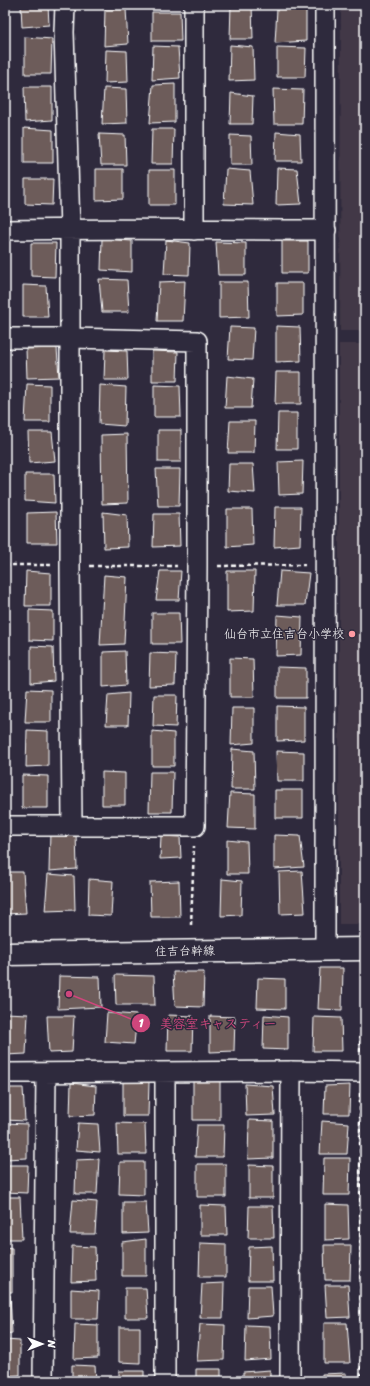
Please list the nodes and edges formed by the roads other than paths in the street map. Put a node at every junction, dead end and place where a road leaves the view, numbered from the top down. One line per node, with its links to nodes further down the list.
1 (64, 5): 4 (street)
2 (194, 5): 6 (street)
3 (325, 5): 7 (street)
4 (70, 229): 5 (street); 6 (street); 9 (street)
5 (5, 230)
6 (194, 230): 7 (street)
7 (326, 230): 12 (street)
8 (5, 338): 9 (street)
9 (71, 338): 11 (street); 11 (street)
10 (5, 826): 11 (street)
11 (72, 826)
12 (325, 948): 13 (street, 住吉台幹線); 14 (street, 住吉台幹線)
13 (365, 948)
14 (5, 954)
15 (291, 1071): 16 (street); 17 (street); 22 (street)
16 (165, 1072): 19 (street); 21 (street)
17 (362, 1072)
18 (5, 1073): 19 (street)
19 (46, 1073): 20 (street)
20 (43, 1381)
21 (165, 1381)
22 (290, 1381)

